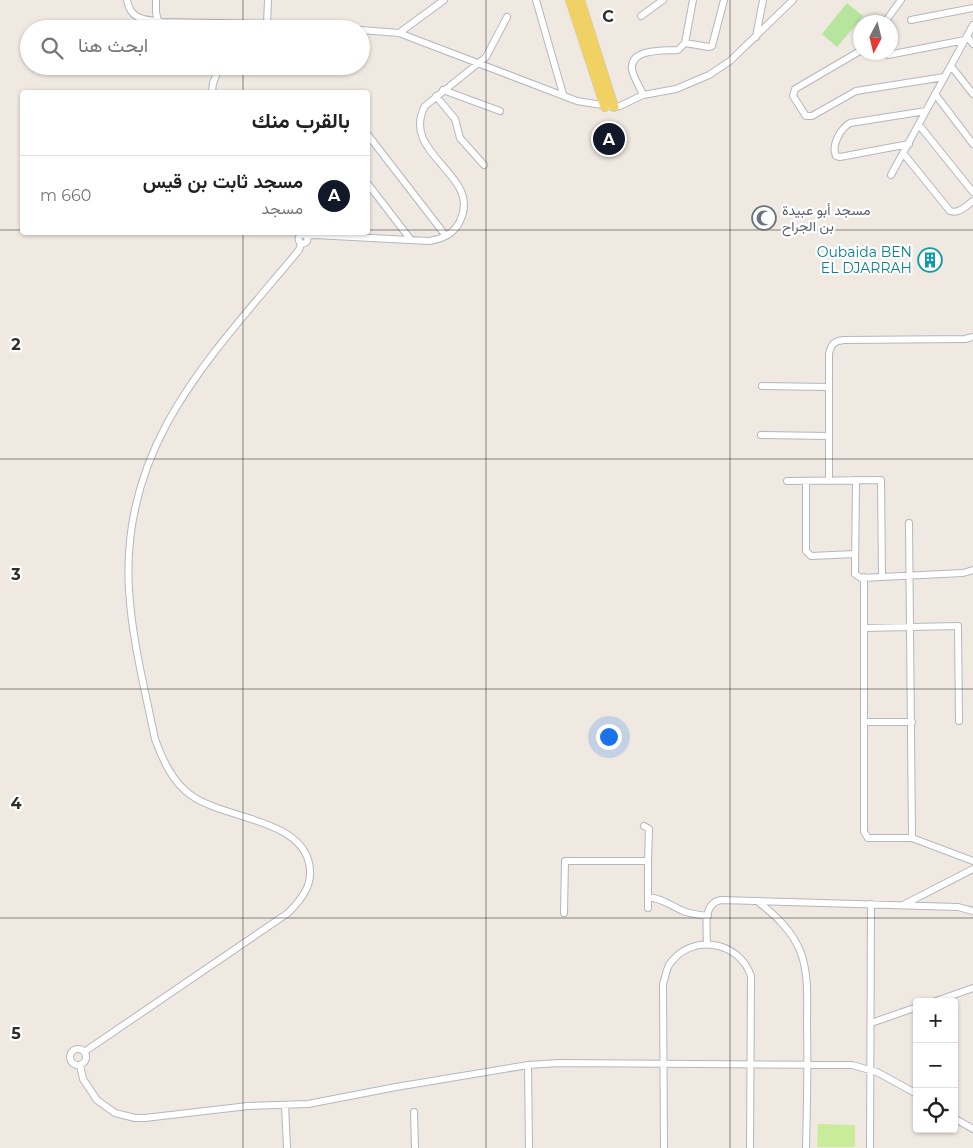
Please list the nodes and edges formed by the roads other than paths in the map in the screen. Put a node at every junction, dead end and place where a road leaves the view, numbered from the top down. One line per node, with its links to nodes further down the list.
1 (127, 0): 18 (street)
2 (156, 0): 19 (street)
3 (268, 0): 20 (street)
4 (444, 0): 26 (street)
5 (536, 0): 39 (street)
6 (570, 0): 44 (main road)
7 (580, 0): 44 (main road)
8 (664, 0): 16 (street)
9 (692, 0): 29 (street)
10 (724, 0): 29 (street)
11 (763, 0): 21 (street)
12 (793, 0): 23 (street)
13 (901, 0): 15 (street)
14 (973, 8): 22 (street)
15 (890, 15)
16 (642, 16)
17 (507, 17): 33 (street)
18 (151, 20)
19 (158, 20)
20 (266, 20)
21 (758, 20): 23 (street); 27 (street)
22 (911, 20)
23 (770, 23): 27 (street)
24 (973, 25): 28 (street)
25 (370, 31): 26 (street)
26 (399, 33): 33 (street)
27 (756, 37): 42 (street)
28 (966, 38): 30 (street); 31 (street); 34 (street)
29 (685, 42): 42 (street)
30 (973, 44)
31 (898, 53)
32 (853, 55): 36 (street)
33 (479, 63): 38 (street); 39 (street)
34 (950, 66): 36 (street); 41 (street)
35 (216, 75): 37 (street)
36 (944, 77): 40 (street)
37 (212, 90)
38 (444, 90): 43 (street); 45 (street)
39 (563, 94): 44 (street)
40 (935, 94): 46 (street); 50 (street)
41 (973, 94)
42 (643, 95): 44 (street)
43 (436, 96): 52 (street); 60 (street)
44 (609, 107)
45 (500, 110)
46 (926, 111): 47 (street); 49 (street)
47 (919, 125): 49 (street); 55 (street)
48 (370, 138): 60 (street)
49 (909, 144): 51 (street)
50 (973, 144)
51 (903, 153): 53 (street); 56 (street)
52 (484, 165)
53 (891, 175)
54 (370, 187): 61 (street)
55 (973, 192)
56 (973, 201)
57 (302, 235): 100 (street)
58 (314, 235): 59 (street)
59 (351, 235): 61 (street)
60 (446, 236): 61 (street)
61 (411, 240)
62 (973, 337): 64 (street)
63 (762, 386): 64 (street)
64 (829, 387): 66 (street)
65 (761, 435): 66 (street)
66 (829, 436): 70 (street)
67 (856, 480): 70 (street); 72 (street); 74 (street)
68 (787, 481): 69 (street)
69 (806, 481): 70 (street); 72 (street)
70 (829, 481)
71 (909, 523): 75 (street)
72 (855, 554): 76 (street)
73 (973, 570): 75 (street)
74 (882, 576): 75 (street); 76 (street)
75 (910, 576): 77 (street)
76 (864, 577): 78 (street)
77 (911, 627): 78 (street); 80 (street); 81 (street)
78 (864, 628): 79 (street)
79 (864, 722): 80 (street); 83 (street)
80 (912, 722): 83 (street)
81 (959, 722)
82 (644, 826): 84 (street)
83 (912, 838): 85 (street)
84 (648, 861): 87 (street); 93 (street)
85 (973, 861)
86 (973, 869): 90 (street)
87 (648, 897): 91 (street); 94 (street)
88 (757, 901): 89 (street); 94 (street); 105 (street)
89 (870, 904): 90 (street); 99 (street)
90 (902, 905): 92 (street)
91 (648, 908)
92 (973, 912)
93 (564, 913)
94 (708, 916): 95 (street)
95 (707, 944): 101 (street); 102 (street)
96 (973, 988): 97 (street)
97 (944, 998)
98 (913, 1008): 99 (street)
99 (871, 1023): 106 (street)
100 (84, 1052): 103 (street); 103 (street)
101 (662, 1064): 102 (street); 104 (street); 115 (street)
102 (749, 1064): 105 (street); 116 (street)
103 (80, 1065): 108 (street)
104 (528, 1065): 108 (street); 114 (street)
105 (808, 1065): 106 (street); 117 (street)
106 (870, 1069): 107 (street); 118 (street)
107 (913, 1092)
108 (286, 1106): 112 (street)
109 (414, 1112): 113 (street)
110 (958, 1120): 111 (street)
111 (973, 1129)
112 (287, 1148)
113 (414, 1148)
114 (529, 1148)
115 (664, 1148)
116 (750, 1148)
117 (806, 1148)
118 (870, 1148)

